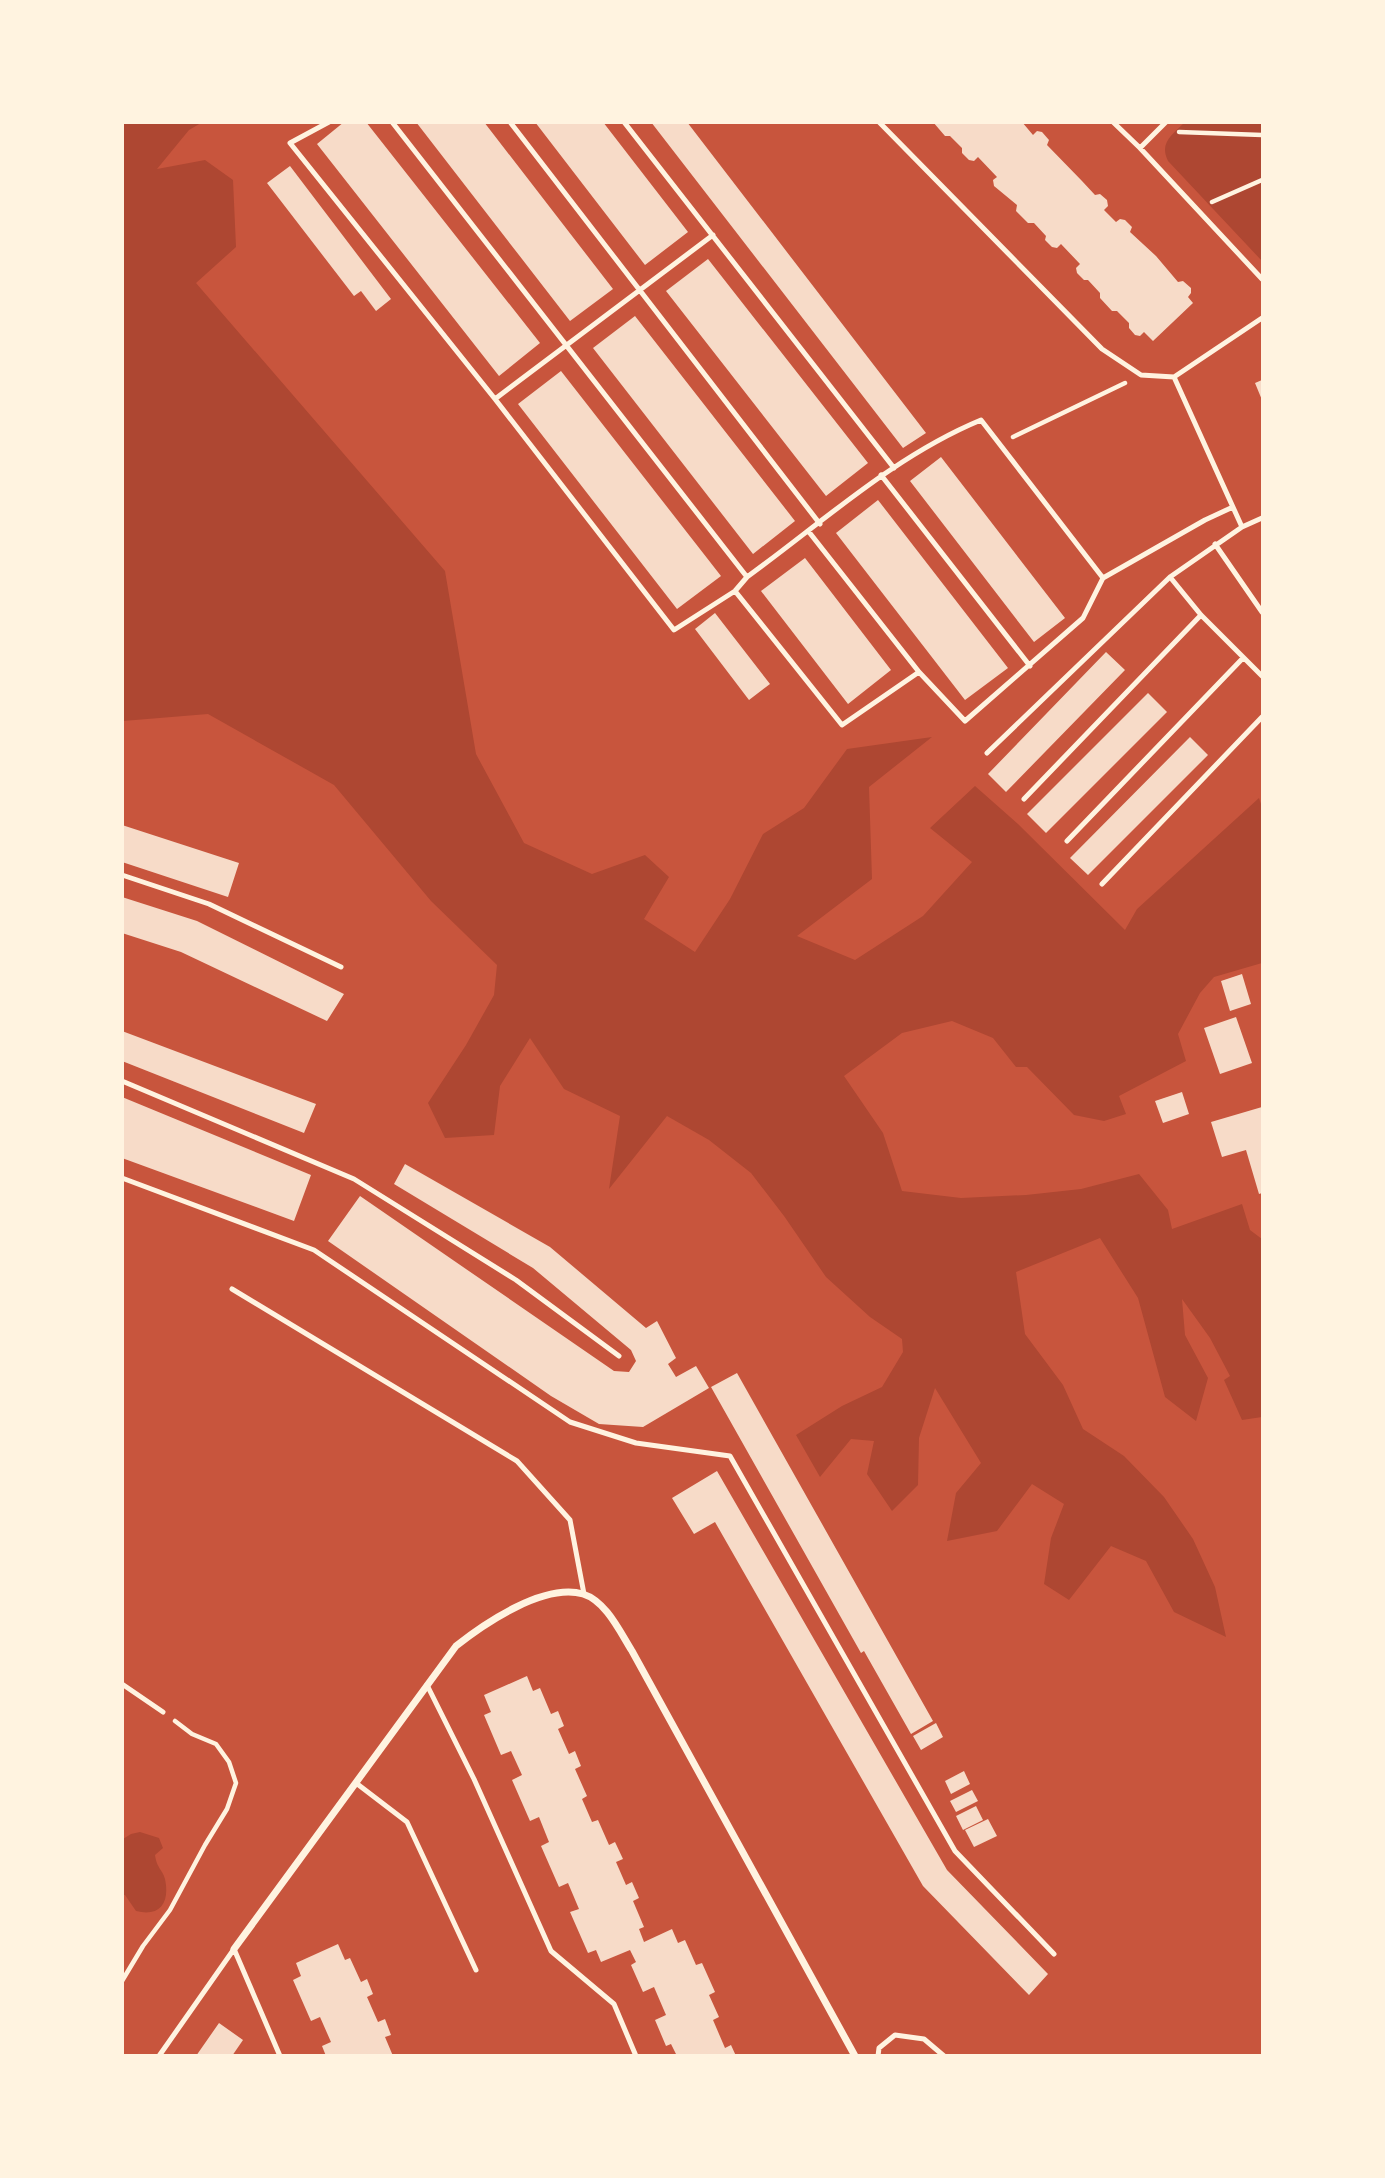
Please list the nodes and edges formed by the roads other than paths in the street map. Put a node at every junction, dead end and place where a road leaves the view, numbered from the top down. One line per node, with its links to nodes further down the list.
1 (328, 122): 15 (lane)
2 (392, 122): 13 (lane)
3 (510, 122): 11 (lane)
4 (624, 122): 9 (lane)
5 (879, 122): 14 (lane)
6 (1113, 122): 8 (lane)
7 (1166, 122): 8 (lane)
8 (1140, 148): 10 (lane)
9 (713, 235): 11 (lane); 16 (lane)
10 (1262, 279)
11 (639, 292): 13 (lane); 20 (lane)
12 (1262, 318): 14 (lane)
13 (565, 346): 15 (lane); 25 (lane)
14 (1174, 377): 18 (lane)
15 (495, 399): 27 (lane)
16 (894, 468): 17 (lane); 26 (lane)
17 (881, 475): 20 (lane); 31 (lane)
18 (1233, 507): 21 (lane); 26 (lane)
19 (1262, 519): 21 (lane)
20 (820, 524): 22 (lane)
21 (1242, 527): 23 (lane)
22 (809, 532): 25 (lane); 32 (lane)
23 (1215, 544): 24 (lane); 28 (lane)
24 (1170, 577): 29 (lane); 35 (lane)
25 (747, 578): 27 (lane)
26 (1103, 578): 31 (lane)
27 (734, 590): 32 (lane)
28 (1262, 612)
29 (1201, 615): 30 (lane); 36 (lane)
30 (1243, 658): 33 (lane); 37 (lane)
31 (1030, 666): 32 (lane)
32 (919, 673)
33 (1262, 676)
34 (1262, 717): 39 (lane)
35 (987, 752)
36 (1024, 799)
37 (1067, 841)
38 (122, 875): 40 (lane)
39 (1102, 884)
40 (341, 967)
41 (122, 1082): 44 (lane)
42 (122, 1178): 51 (lane)
43 (232, 1289): 45 (lane)
44 (619, 1356)
45 (584, 1594): 47 (street); 56 (street)
46 (122, 1684): 48 (lane)
47 (427, 1685): 49 (street); 55 (lane)
48 (163, 1712)
49 (356, 1783): 50 (street); 52 (lane)
50 (234, 1949): 53 (lane); 54 (lane)
51 (1054, 1954)
52 (476, 1969)
53 (159, 2056)
54 (280, 2056)
55 (636, 2056)
56 (855, 2056)
57 (878, 2056): 58 (lane)
58 (944, 2056)

